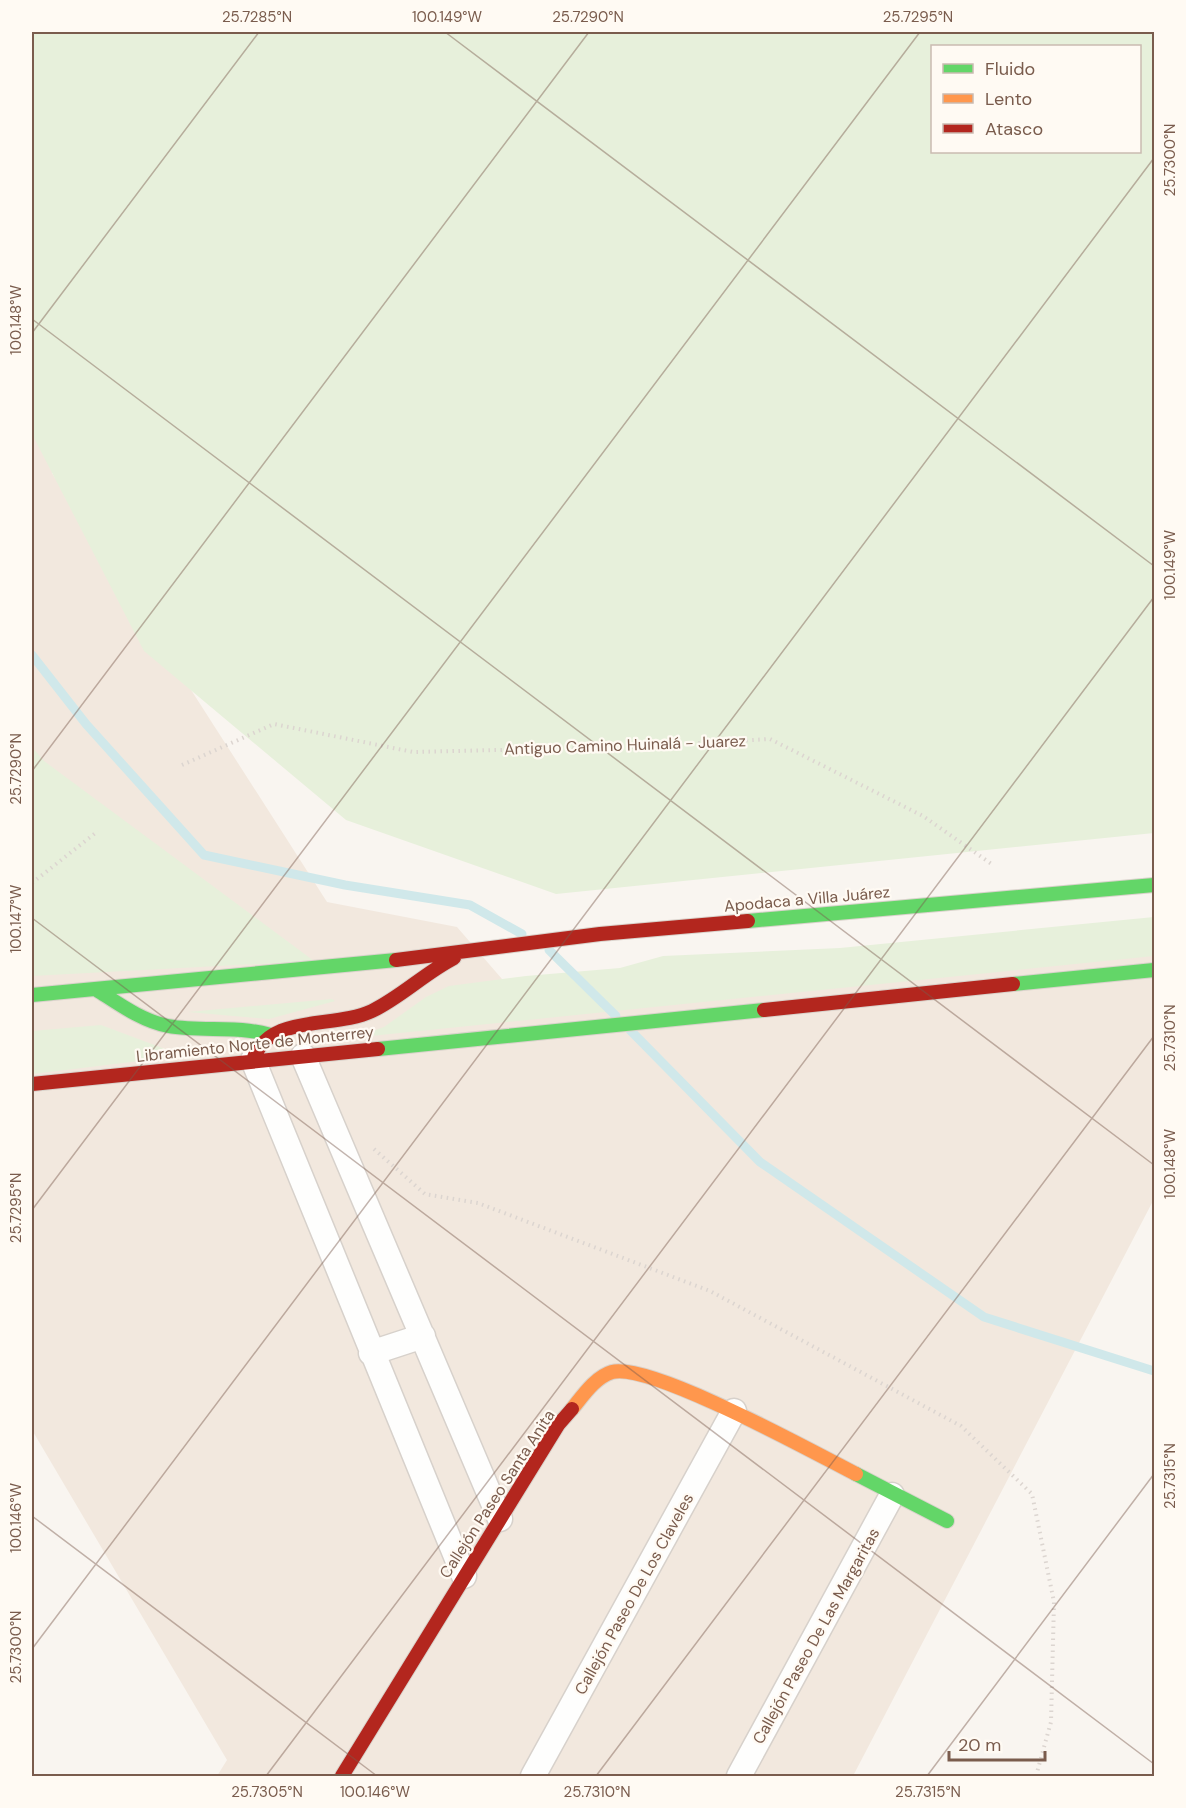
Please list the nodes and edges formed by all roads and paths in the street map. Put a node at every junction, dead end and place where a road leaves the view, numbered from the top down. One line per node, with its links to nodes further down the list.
1 (182, 765): 3 (path, Antiguo Camino Huinalá - Juarez)
2 (98, 831): 4 (path)
3 (999, 869)
4 (32, 883)
5 (1155, 885): 6 (main road, Apodaca a Villa Juárez)
6 (464, 953): 8 (main road); 10 (main road)
7 (1155, 970): 11 (main road, Libramiento Norte de Monterrey)
8 (97, 990): 9 (main road); 10 (main road)
9 (32, 995)
10 (273, 1035): 11 (main road); 12 (main road)
11 (303, 1056): 12 (main road, Libramiento Norte de Monterrey); 15 (street)
12 (253, 1060): 13 (main road, Libramiento Norte de Monterrey); 16 (street)
13 (32, 1084)
14 (372, 1147): 25 (path)
15 (423, 1336): 16 (street); 19 (street)
16 (371, 1353): 21 (street)
17 (734, 1411): 18 (main road, Callejón Paseo Santa Anita); 19 (main road, Callejón Paseo Santa Anita); 23 (street, Callejón Paseo De Los Claveles)
18 (892, 1495): 20 (main road, Callejón Paseo Santa Anita); 24 (street, Callejón Paseo De Las Margaritas)
19 (500, 1519): 21 (main road, Callejón Paseo Santa Anita)
20 (947, 1521)
21 (464, 1576): 22 (main road, Callejón Paseo Santa Anita)
22 (342, 1776)
23 (533, 1776)
24 (739, 1776)
25 (1036, 1776)

